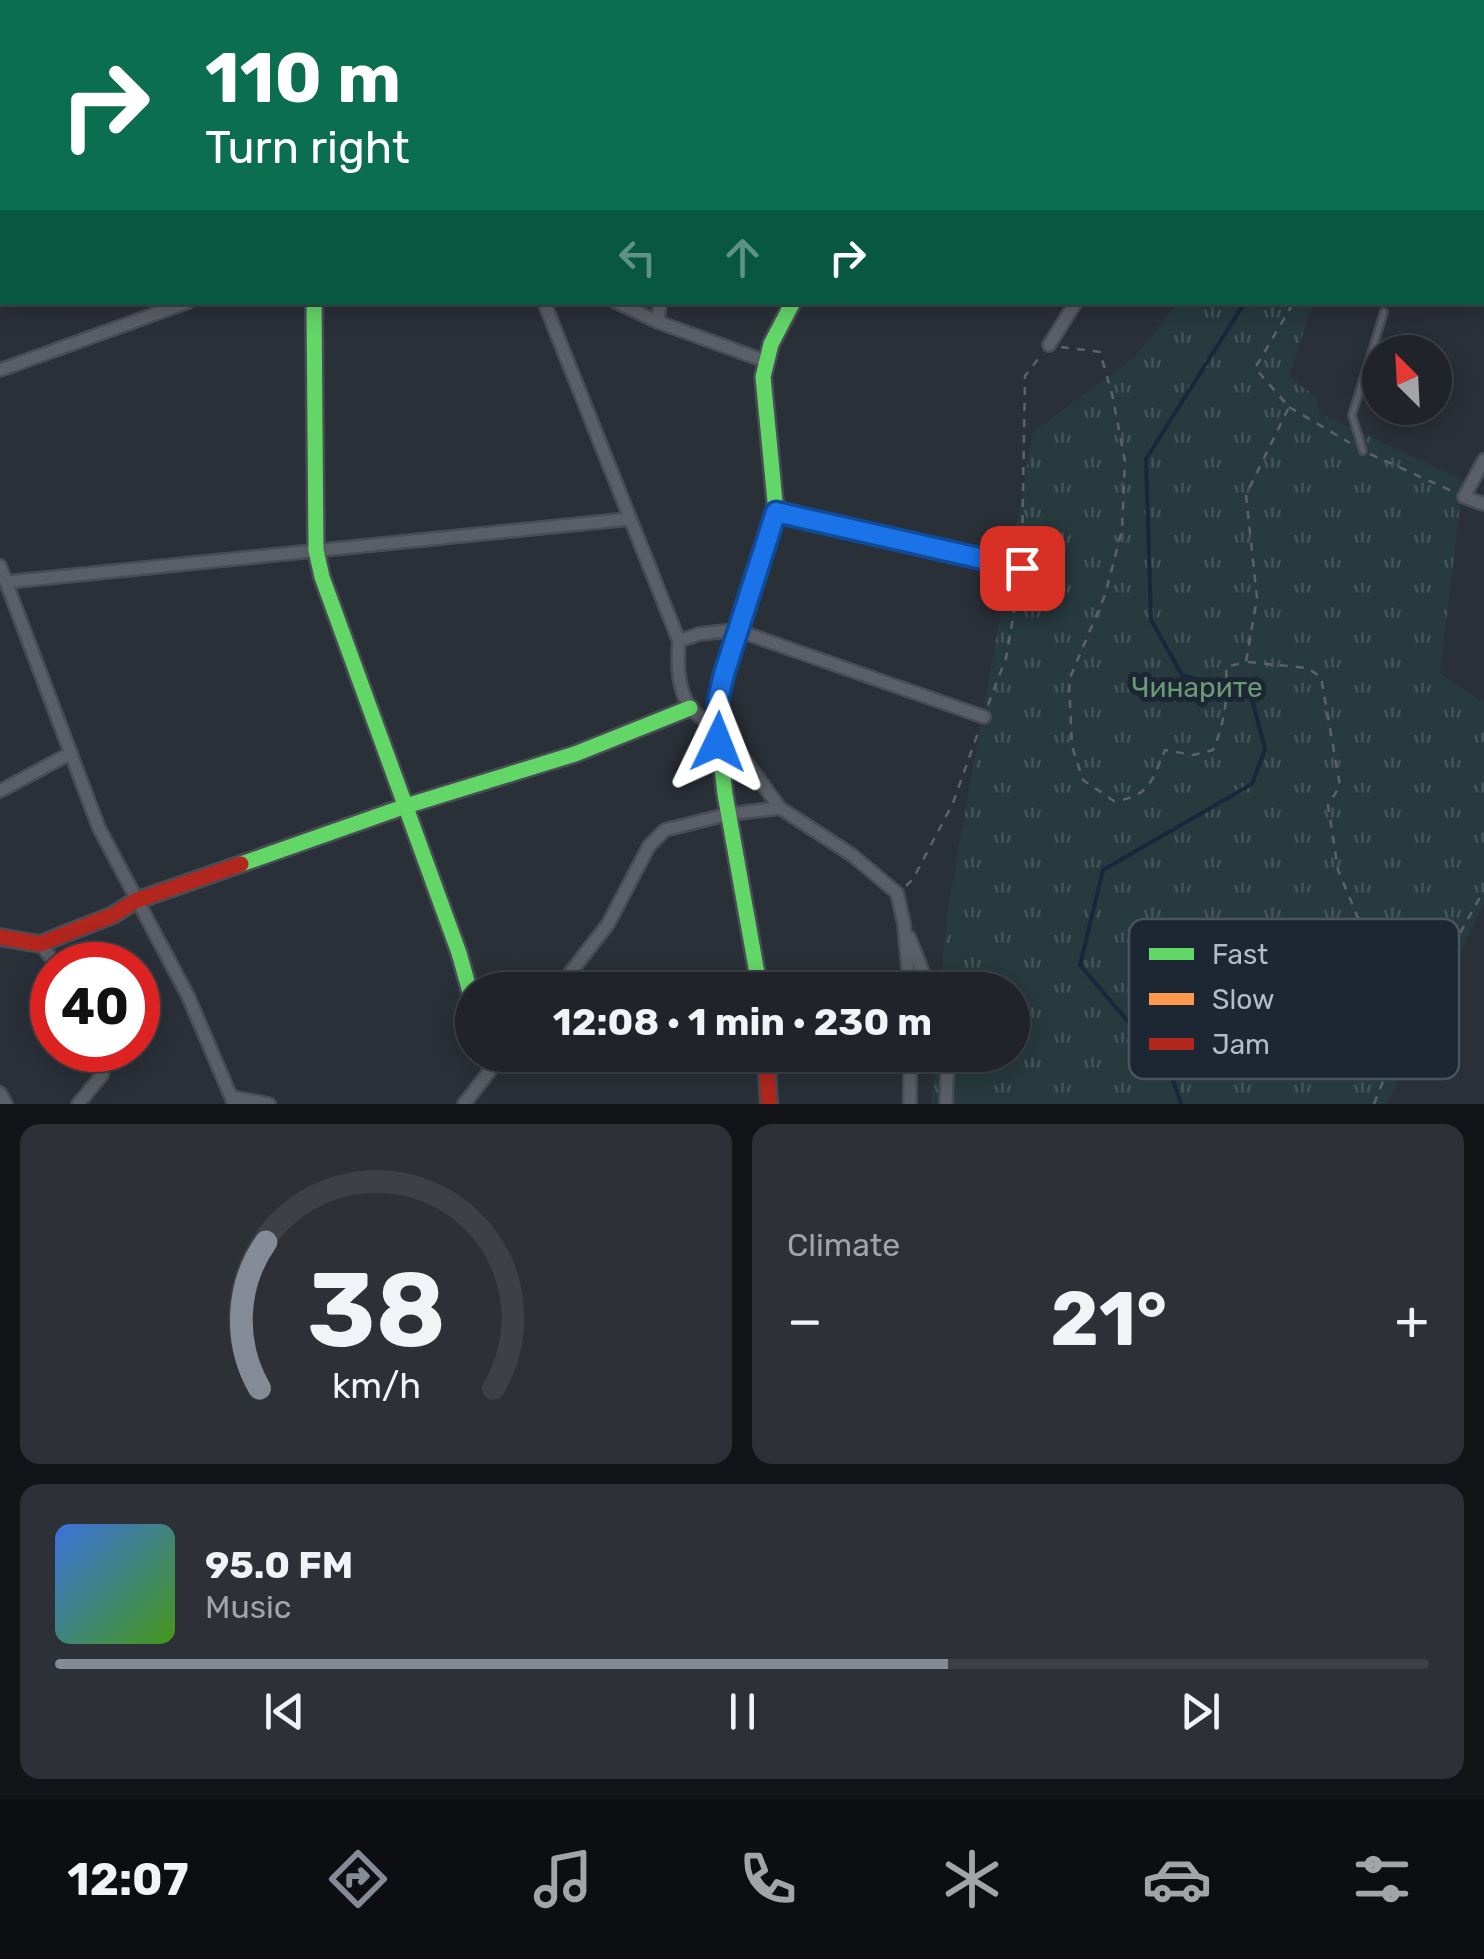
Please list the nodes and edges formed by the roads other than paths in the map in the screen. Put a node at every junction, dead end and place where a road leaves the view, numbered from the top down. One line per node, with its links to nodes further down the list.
1 (180, 305): 12 (street)
2 (314, 305): 18 (street)
3 (545, 305): 17 (street)
4 (622, 305): 9 (street)
5 (660, 305): 9 (street)
6 (793, 305): 11 (street)
7 (1071, 305): 10 (street)
8 (1384, 312): 13 (lane)
9 (658, 322): 11 (street)
10 (1049, 346)
11 (765, 361): 16 (street)
12 (0, 370)
13 (1363, 451)
14 (1484, 460): 15 (street)
15 (1484, 504)
16 (776, 512): 20 (street); 22 (street)
17 (629, 519): 18 (street); 23 (street)
18 (316, 550): 21 (street); 30 (street)
19 (0, 566): 21 (street)
20 (1022, 568)
21 (7, 582): 28 (street)
22 (736, 630): 23 (street); 25 (street); 26 (street)
23 (678, 641): 24 (street)
24 (690, 708): 26 (street); 30 (street)
25 (984, 717)
26 (716, 725): 27 (street)
27 (718, 742): 31 (street); 32 (street)
28 (71, 753): 29 (street); 33 (street)
29 (0, 790)
30 (406, 806): 33 (street); 38 (street)
31 (780, 808): 32 (street); 34 (street)
32 (728, 814): 39 (street); 40 (street)
33 (135, 902): 37 (street); 49 (street)
34 (904, 924): 41 (street); 42 (street)
35 (0, 938): 36 (street)
36 (30, 942)
37 (45, 942)
38 (463, 972)
39 (572, 972)
40 (757, 972)
41 (908, 972)
42 (923, 972)
43 (102, 1072): 51 (street)
44 (483, 1072): 53 (street)
45 (767, 1072): 54 (street)
46 (910, 1072): 55 (street)
47 (947, 1072): 56 (street)
48 (0, 1093): 50 (street)
49 (233, 1100): 52 (street)
50 (6, 1104)
51 (78, 1104)
52 (269, 1104)
53 (464, 1104)
54 (769, 1104)
55 (910, 1104)
56 (946, 1104)

